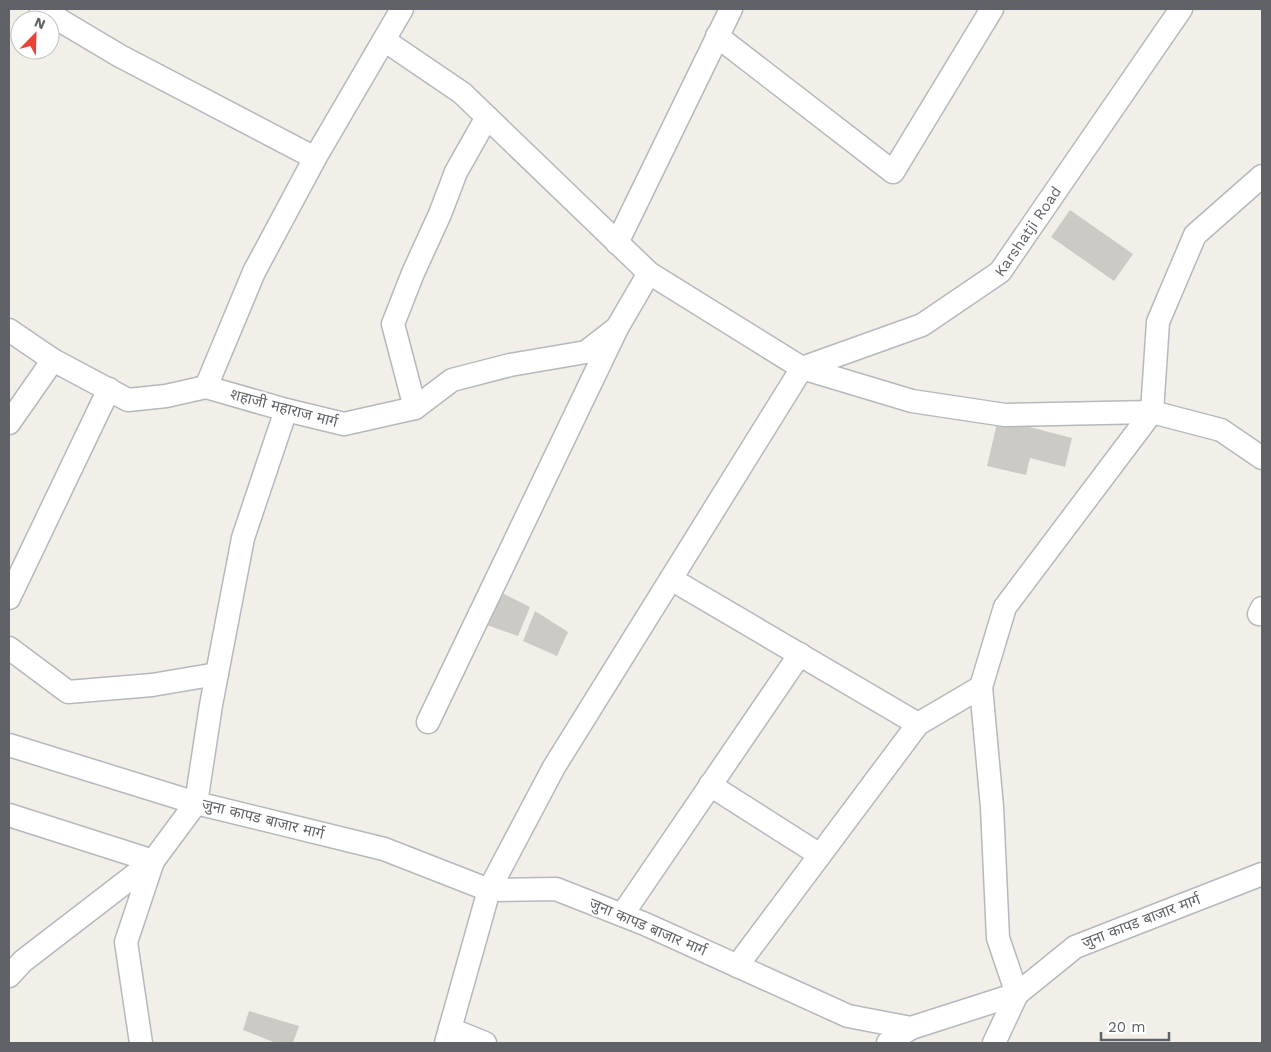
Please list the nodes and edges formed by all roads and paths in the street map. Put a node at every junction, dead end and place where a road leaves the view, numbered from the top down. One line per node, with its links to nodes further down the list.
1 (41, 9): 9 (street)
2 (402, 9): 7 (street)
3 (731, 9): 6 (street)
4 (993, 9): 6 (street)
5 (1181, 9): 16 (street, Karshatji Road)
6 (717, 36): 11 (street)
7 (384, 40): 8 (street); 9 (street)
8 (487, 118): 11 (street); 19 (street)
9 (315, 158): 17 (street)
10 (1262, 176): 21 (street)
11 (617, 243): 12 (street)
12 (649, 273): 13 (street); 16 (street)
13 (617, 328): 19 (street, शहाजी महाराज मार्ग); 30 (street)
14 (9, 330): 15 (street, शहाजी महाराज मार्ग)
15 (53, 360): 18 (street, शहाजी महाराज मार्ग); 22 (street)
16 (802, 368): 21 (street); 24 (street)
17 (206, 387): 18 (street, शहाजी महाराज मार्ग); 20 (street, शहाजी महाराज मार्ग)
18 (109, 389): 25 (street)
19 (415, 408): 20 (street, शहाजी महाराज मार्ग)
20 (286, 410): 28 (street)
21 (1152, 412): 23 (street); 29 (street)
22 (9, 423)
23 (1262, 458)
24 (671, 579): 27 (street); 39 (street)
25 (9, 598)
26 (9, 648): 28 (street)
27 (800, 654): 31 (street); 33 (street)
28 (217, 674): 34 (street)
29 (981, 686): 31 (street); 43 (street)
30 (428, 722)
31 (918, 724): 36 (street)
32 (9, 745): 34 (street, जुना कापड बाजार मार्ग)
33 (710, 785): 36 (street); 40 (street)
34 (196, 803): 37 (street); 39 (street, जुना कापड बाजार मार्ग)
35 (9, 815): 37 (street)
36 (820, 855): 41 (street)
37 (153, 861): 42 (street); 46 (street)
38 (1262, 874): 43 (street, जुना कापड बाजार मार्ग)
39 (489, 890): 40 (street, जुना कापड बाजार मार्ग); 45 (street)
40 (622, 915): 41 (street, जुना कापड बाजार मार्ग)
41 (737, 966): 44 (street, जुना कापड बाजार मार्ग)
42 (9, 976)
43 (1017, 994): 44 (street, जुना कापड बाजार मार्ग); 49 (street)
44 (911, 1028): 48 (street)
45 (448, 1036): 47 (street)
46 (141, 1043)
47 (485, 1043)
48 (888, 1043)
49 (994, 1043)

